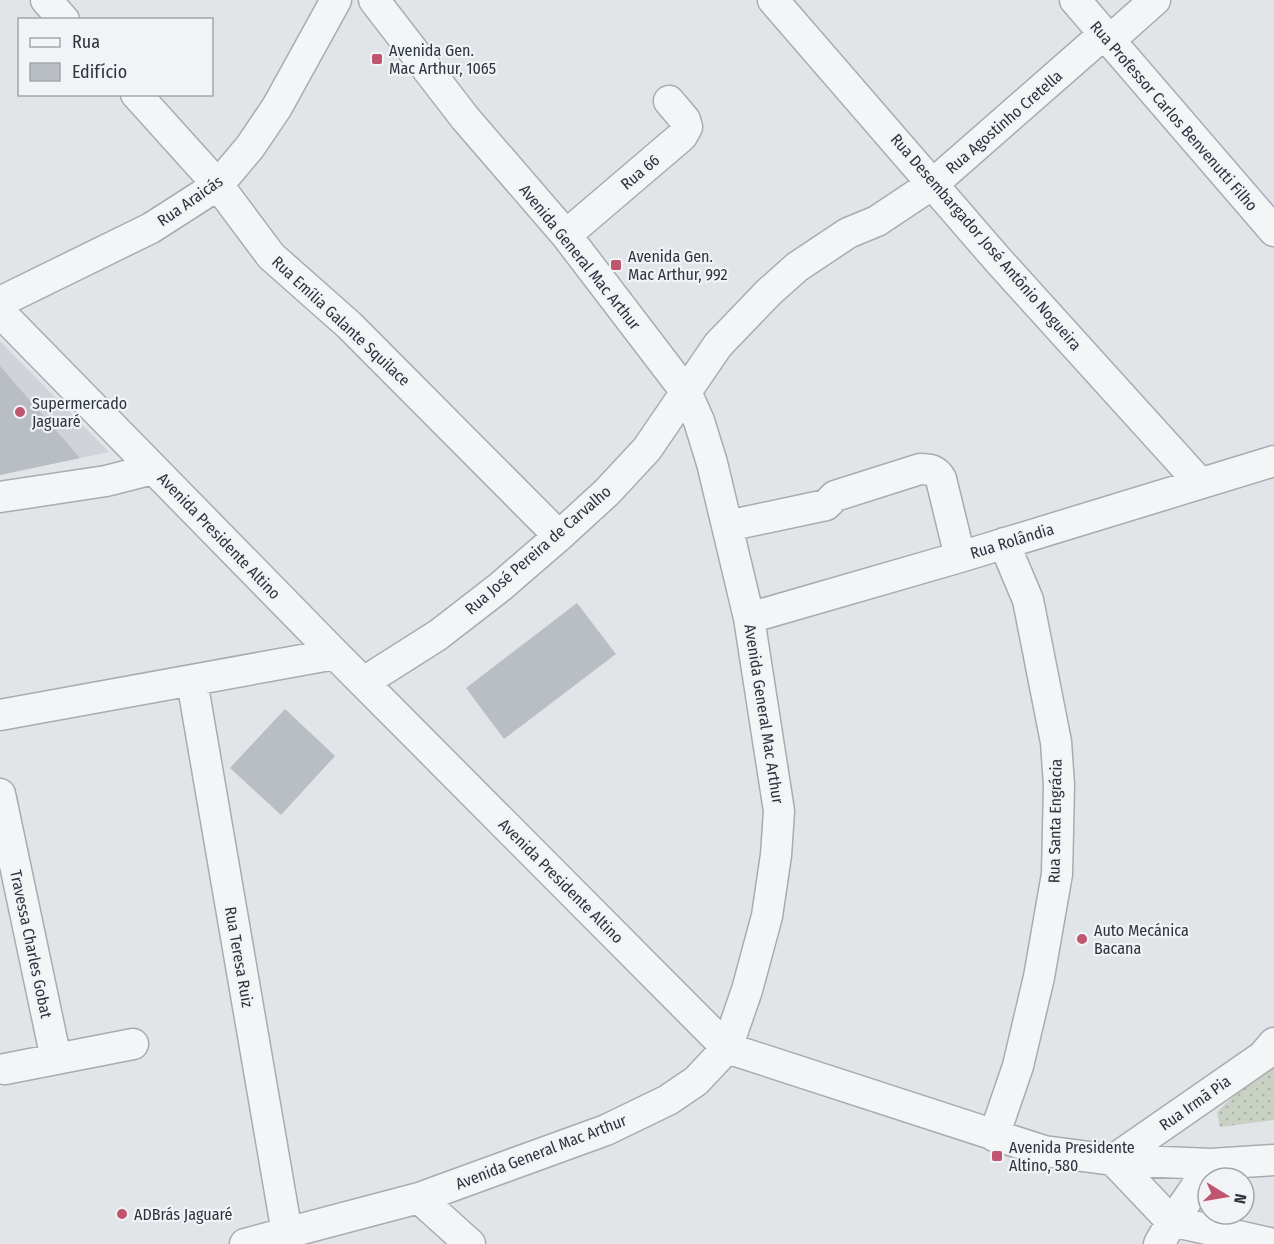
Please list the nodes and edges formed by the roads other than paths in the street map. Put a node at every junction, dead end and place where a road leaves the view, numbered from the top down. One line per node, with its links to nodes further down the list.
1 (46, 0): 7 (street)
2 (336, 0): 12 (street, Rua Araicás)
3 (374, 0): 14 (street, Avenida General Mac Arthur)
4 (773, 0): 11 (street, Rua Desembargador José Antônio Nogueira)
5 (1075, 0): 8 (street, Rua Professor Carlos Benvenutti Filho)
6 (1155, 0): 8 (street, Rua Agostinho Cretella)
7 (62, 18)
8 (1107, 37): 11 (street, Rua Agostinho Cretella); 13 (street, Rua Professor Carlos Benvenutti Filho)
9 (138, 96): 12 (street, Rua Emília Galante Squilace)
10 (669, 101): 14 (street, Rua 66)
11 (934, 183): 17 (street, Rua Agostinho Cretella); 20 (street, Rua Desembargador José Antônio Nogueira)
12 (218, 185): 15 (street, Rua Araicás); 23 (street, Rua Emília Galante Squilace)
13 (1274, 231)
14 (566, 235): 17 (street, Avenida General Mac Arthur)
15 (0, 302)
16 (0, 312): 19 (street, Avenida Presidente Altino)
17 (686, 392): 22 (street, Avenida General Mac Arthur); 23 (street, Rua José Pereira de Carvalho)
18 (1274, 461): 20 (street, Rua Rolândia)
19 (153, 469): 21 (street); 27 (street, Avenida Presidente Altino)
20 (1200, 483): 24 (street, Rua Rolândia)
21 (0, 497)
22 (727, 526): 25 (street); 26 (street, Avenida General Mac Arthur)
23 (559, 536): 29 (street, Rua José Pereira de Carvalho)
24 (1004, 543): 25 (street, Rua Rolândia); 37 (street, Rua Santa Engrácia)
25 (960, 557): 26 (street, Rua Rolândia)
26 (749, 618): 34 (street, Avenida General Mac Arthur)
27 (335, 654): 28 (street); 29 (street, Avenida Presidente Altino)
28 (192, 681): 30 (street); 43 (street, Rua Teresa Ruiz)
29 (364, 682): 34 (street, Avenida Presidente Altino)
30 (0, 715)
31 (0, 794): 35 (street, Travessa Charles Gobat)
32 (1274, 1043): 38 (street, Rua Irmã Pia)
33 (133, 1044): 35 (street)
34 (727, 1048): 37 (street, Avenida Presidente Altino); 41 (street, Avenida General Mac Arthur)
35 (56, 1059): 36 (street)
36 (5, 1069)
37 (994, 1136): 38 (street, Avenida Presidente Altino)
38 (1113, 1160): 40 (street, Avenida Presidente Altino); 42 (street)
39 (1274, 1160): 40 (street, Avenida Presidente Altino)
40 (1211, 1164): 42 (street)
41 (419, 1198): 43 (street, Avenida General Mac Arthur); 45 (street)
42 (1165, 1232): 46 (street)
43 (287, 1233): 44 (street, Avenida General Mac Arthur)
44 (245, 1244)
45 (470, 1244)
46 (1274, 1244)

